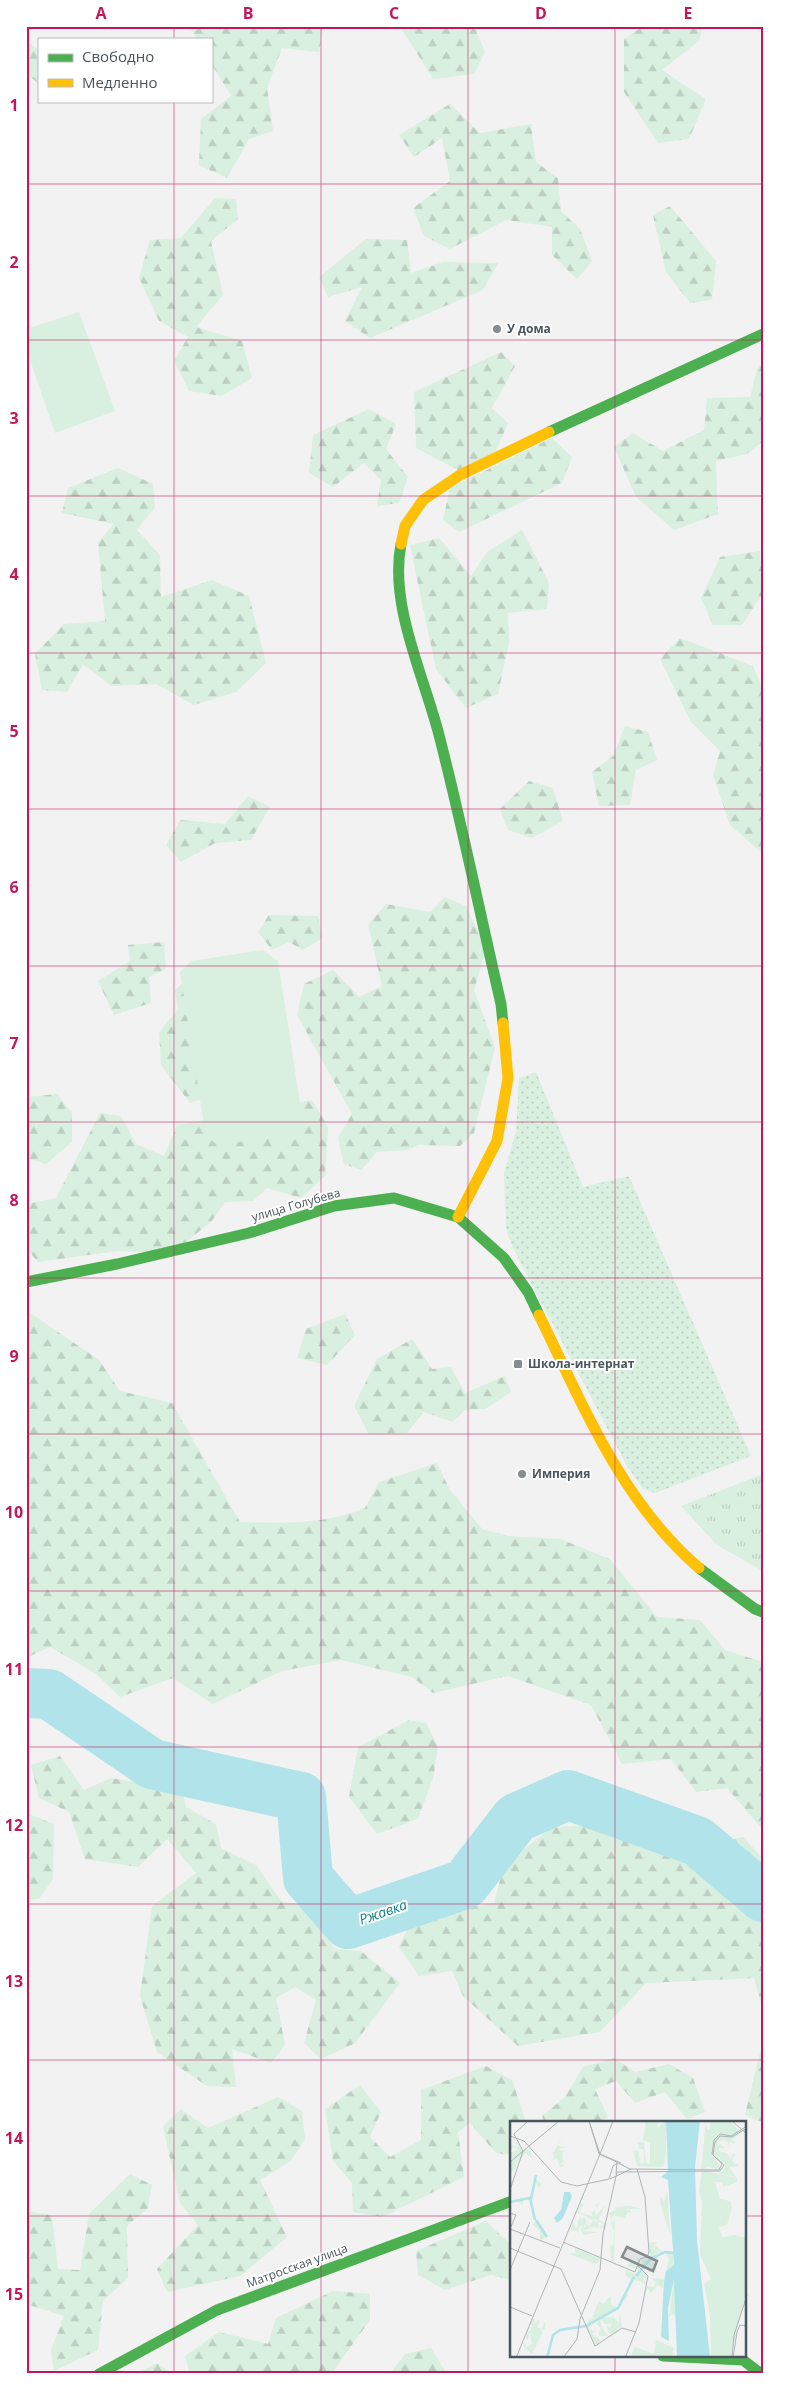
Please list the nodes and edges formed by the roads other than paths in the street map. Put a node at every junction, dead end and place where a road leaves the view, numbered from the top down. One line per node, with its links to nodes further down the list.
1 (763, 334): 2 (street)
2 (458, 1217): 3 (street, улица Голубева); 4 (street, улица Голубева)
3 (26, 1282)
4 (763, 1612)
5 (510, 2202): 7 (street, Матросская улица)
6 (703, 2358): 8 (street)
7 (99, 2374)
8 (760, 2374)

